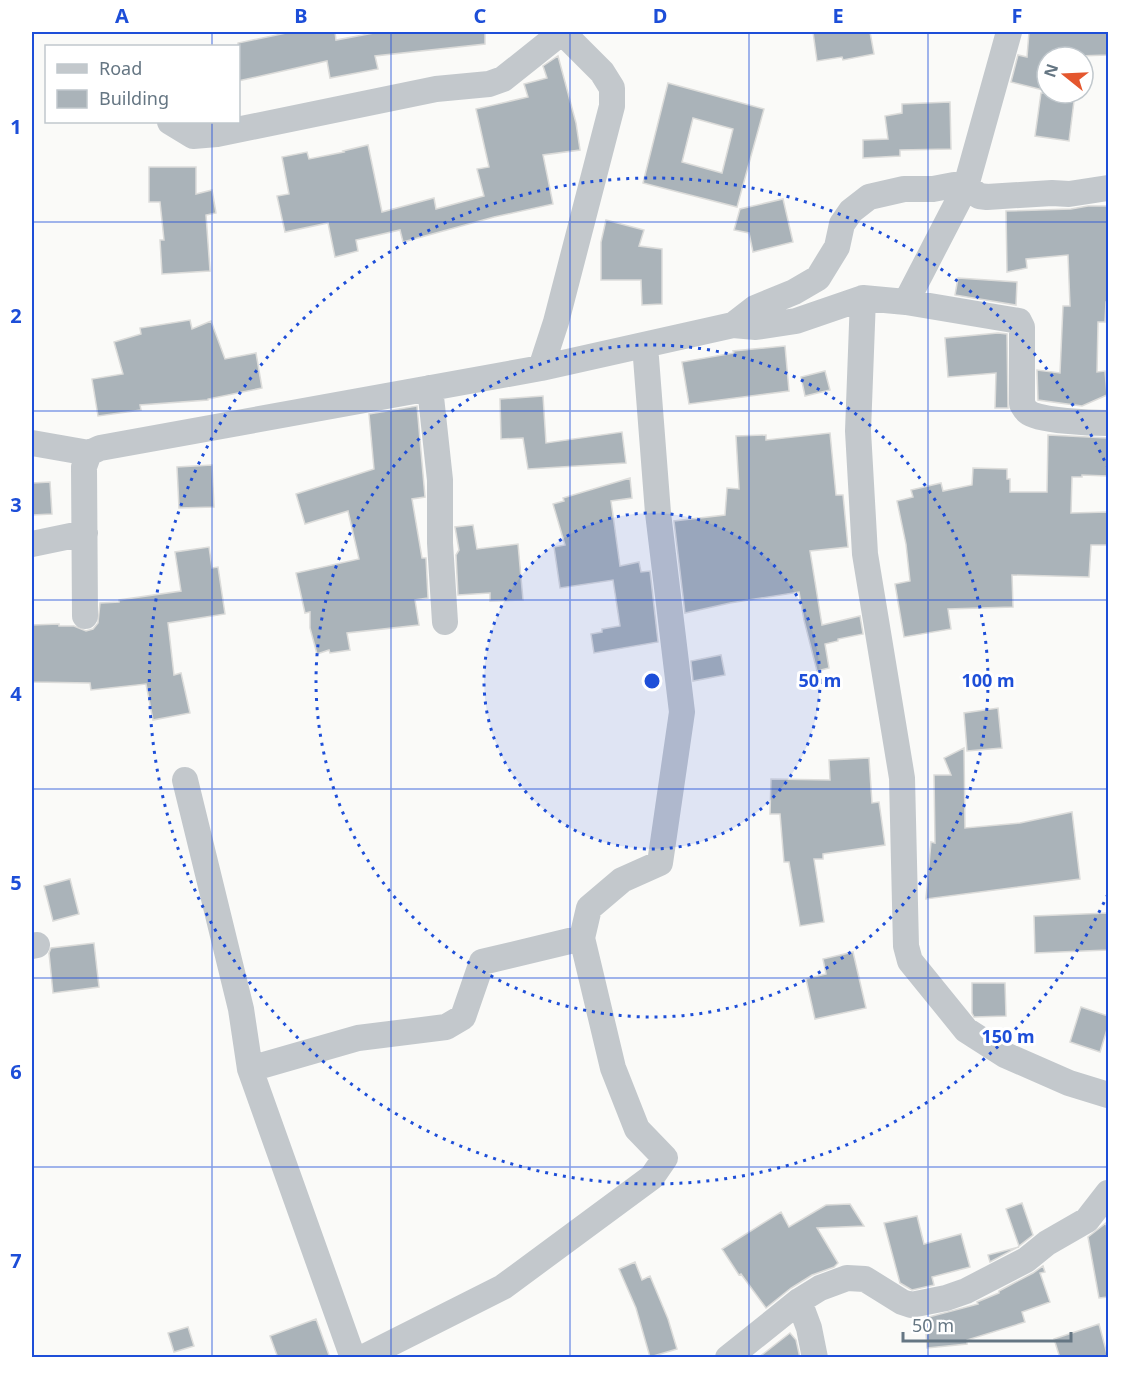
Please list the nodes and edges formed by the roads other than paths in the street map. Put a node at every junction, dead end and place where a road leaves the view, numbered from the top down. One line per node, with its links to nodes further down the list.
1 (562, 32): 3 (street); 10 (street)
2 (1008, 32): 4 (street)
3 (172, 123)
4 (966, 186): 5 (street); 7 (street); 8 (street)
5 (1108, 188)
6 (863, 298): 7 (street); 8 (street); 22 (street)
7 (906, 302): 12 (street)
8 (733, 325): 9 (street)
9 (645, 345): 10 (street); 20 (street)
10 (542, 368): 11 (street)
11 (430, 388): 14 (street); 18 (street)
12 (1108, 423)
13 (32, 443): 14 (street)
14 (89, 453): 15 (street)
15 (84, 533): 16 (street); 17 (street)
16 (32, 544)
17 (85, 616)
18 (446, 622)
19 (185, 780): 21 (street)
20 (582, 939): 21 (street); 26 (street)
21 (250, 1069): 25 (street)
22 (1108, 1095)
23 (1108, 1193): 24 (street)
24 (799, 1301): 27 (street); 28 (street)
25 (353, 1358)
26 (362, 1358)
27 (728, 1358)
28 (815, 1358)

